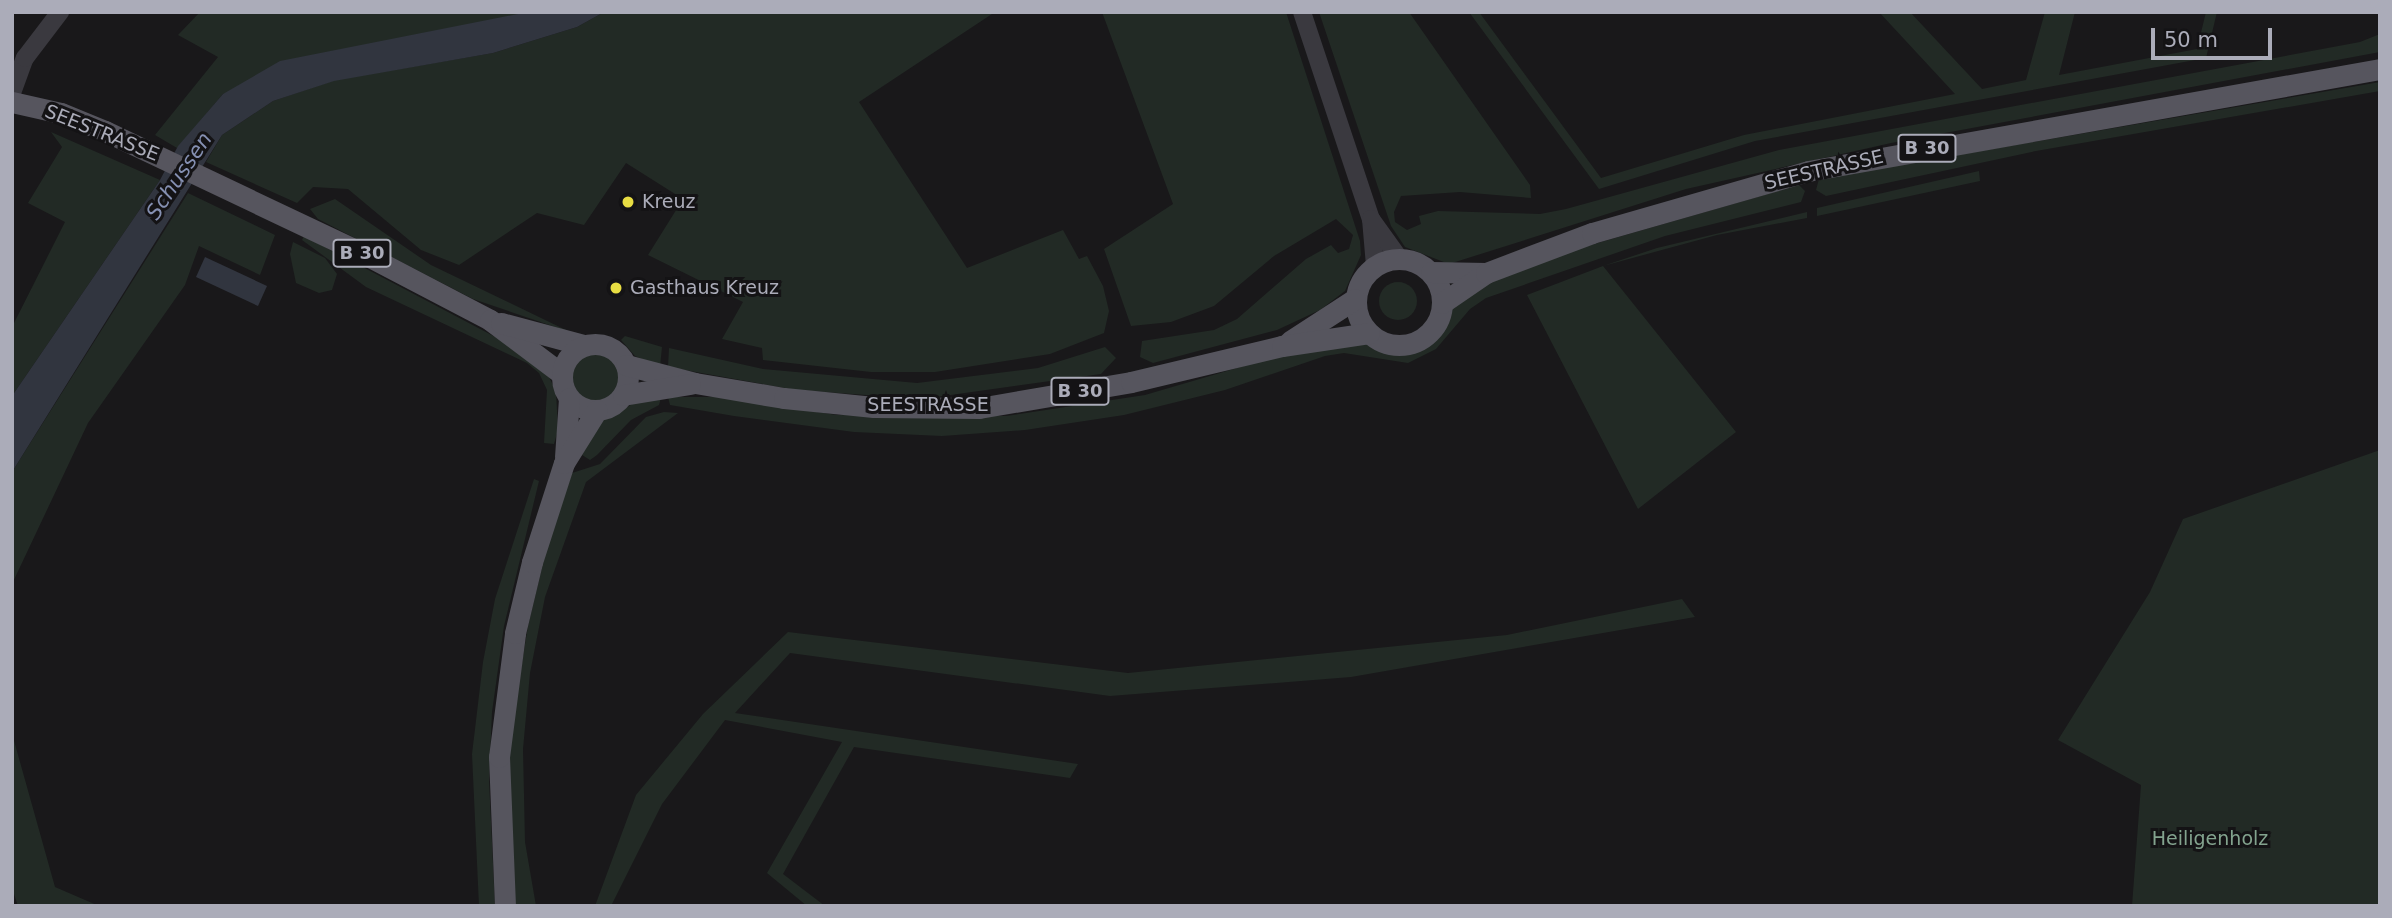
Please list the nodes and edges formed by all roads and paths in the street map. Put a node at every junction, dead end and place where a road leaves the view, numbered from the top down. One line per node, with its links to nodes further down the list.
1 (60, 12): 4 (street)
2 (1302, 12): 6 (street)
3 (2380, 69): 10 (main road, SEESTRASSE / B 30)
4 (12, 93)
5 (12, 102): 13 (main road, SEESTRASSE / B 30)
6 (1371, 219): 7 (street); 8 (street)
7 (1399, 258): 8 (main road); 9 (main road, SEESTRASSE)
8 (1375, 265): 11 (main road, SEESTRASSE)
9 (1431, 272): 10 (main road, SEESTRASSE / B 30); 12 (main road)
10 (1486, 273): 12 (main road, SEESTRASSE / B 30)
11 (1355, 299): 14 (main road); 16 (main road, SEESTRASSE / B 30)
12 (1442, 303): 14 (main road, SEESTRASSE)
13 (490, 320): 15 (main road, SEESTRASSE / B 30); 18 (main road, SEESTRASSE / B 30)
14 (1369, 333): 16 (main road, SEESTRASSE / B 30)
15 (583, 345): 17 (main road); 18 (main road)
16 (1282, 346): 19 (main road, SEESTRASSE / B 30)
17 (626, 365): 19 (main road, SEESTRASSE / B 30); 20 (main road)
18 (562, 374): 21 (main road)
19 (695, 383): 20 (main road, SEESTRASSE / B 30)
20 (623, 395): 22 (main road)
21 (569, 398): 22 (main road); 23 (main road)
22 (597, 410): 23 (main road)
23 (565, 463): 24 (main road)
24 (505, 906)

